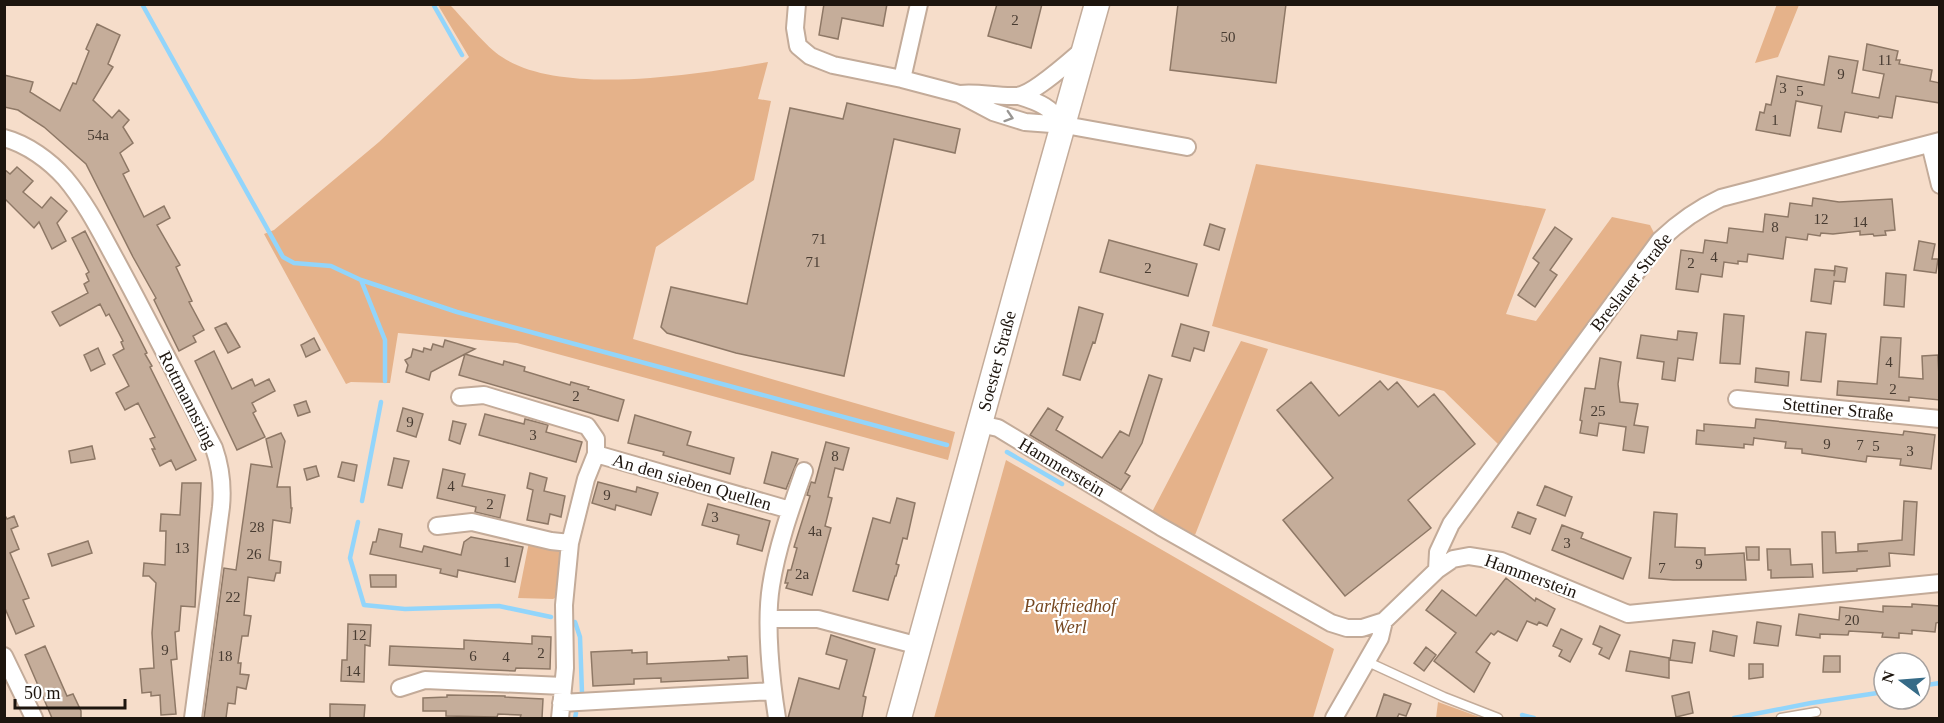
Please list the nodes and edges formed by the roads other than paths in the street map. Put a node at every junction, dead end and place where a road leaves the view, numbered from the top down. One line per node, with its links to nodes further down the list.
1 (797, 4): 5 (street)
2 (919, 4): 5 (street)
3 (1097, 4): 4 (main road, Soester Straße)
4 (1086, 48): 7 (street); 8 (main road, Soester Straße)
5 (902, 79): 6 (street)
6 (959, 94): 7 (street); 8 (street, one-way to 8)
7 (1019, 96): 8 (street)
8 (1065, 125): 11 (street); 16 (main road, Soester Straße)
9 (4, 138): 35 (street, Rottmannsring)
10 (1934, 142): 12 (street); 22 (street, Breslauer Straße)
11 (1187, 147)
12 (1940, 184)
13 (460, 397): 17 (street)
14 (1737, 399): 15 (street, Stettiner Straße)
15 (1940, 418)
16 (980, 424): 25 (street, Hammerstein); 26 (main road, Soester Straße)
17 (596, 454): 19 (street, An den sieben Quellen); 21 (street, An den sieben Quellen)
18 (804, 471): 19 (street, An den sieben Quellen)
19 (790, 510): 24 (street, An den sieben Quellen)
20 (437, 526): 21 (street)
21 (570, 543): 29 (street, An den sieben Quellen)
22 (1437, 570): 23 (street, Hammerstein); 25 (street, Hammerstein)
23 (1939, 578)
24 (769, 619): 26 (street); 31 (street, An den sieben Quellen)
25 (1384, 621): 28 (street)
26 (919, 646): 37 (main road, Soester Straße)
27 (4, 656): 34 (street)
28 (1368, 662): 38 (street); 39 (lane)
29 (563, 686): 30 (street); 32 (street, An den sieben Quellen)
30 (400, 688)
31 (773, 691): 32 (street, An den sieben Quellen); 36 (street, An den sieben Quellen)
32 (561, 711)
33 (1816, 712): 40 (lane)
34 (34, 718)
35 (193, 718)
36 (777, 718)
37 (899, 718)
38 (1334, 718)
39 (1498, 718)
40 (1781, 718)

